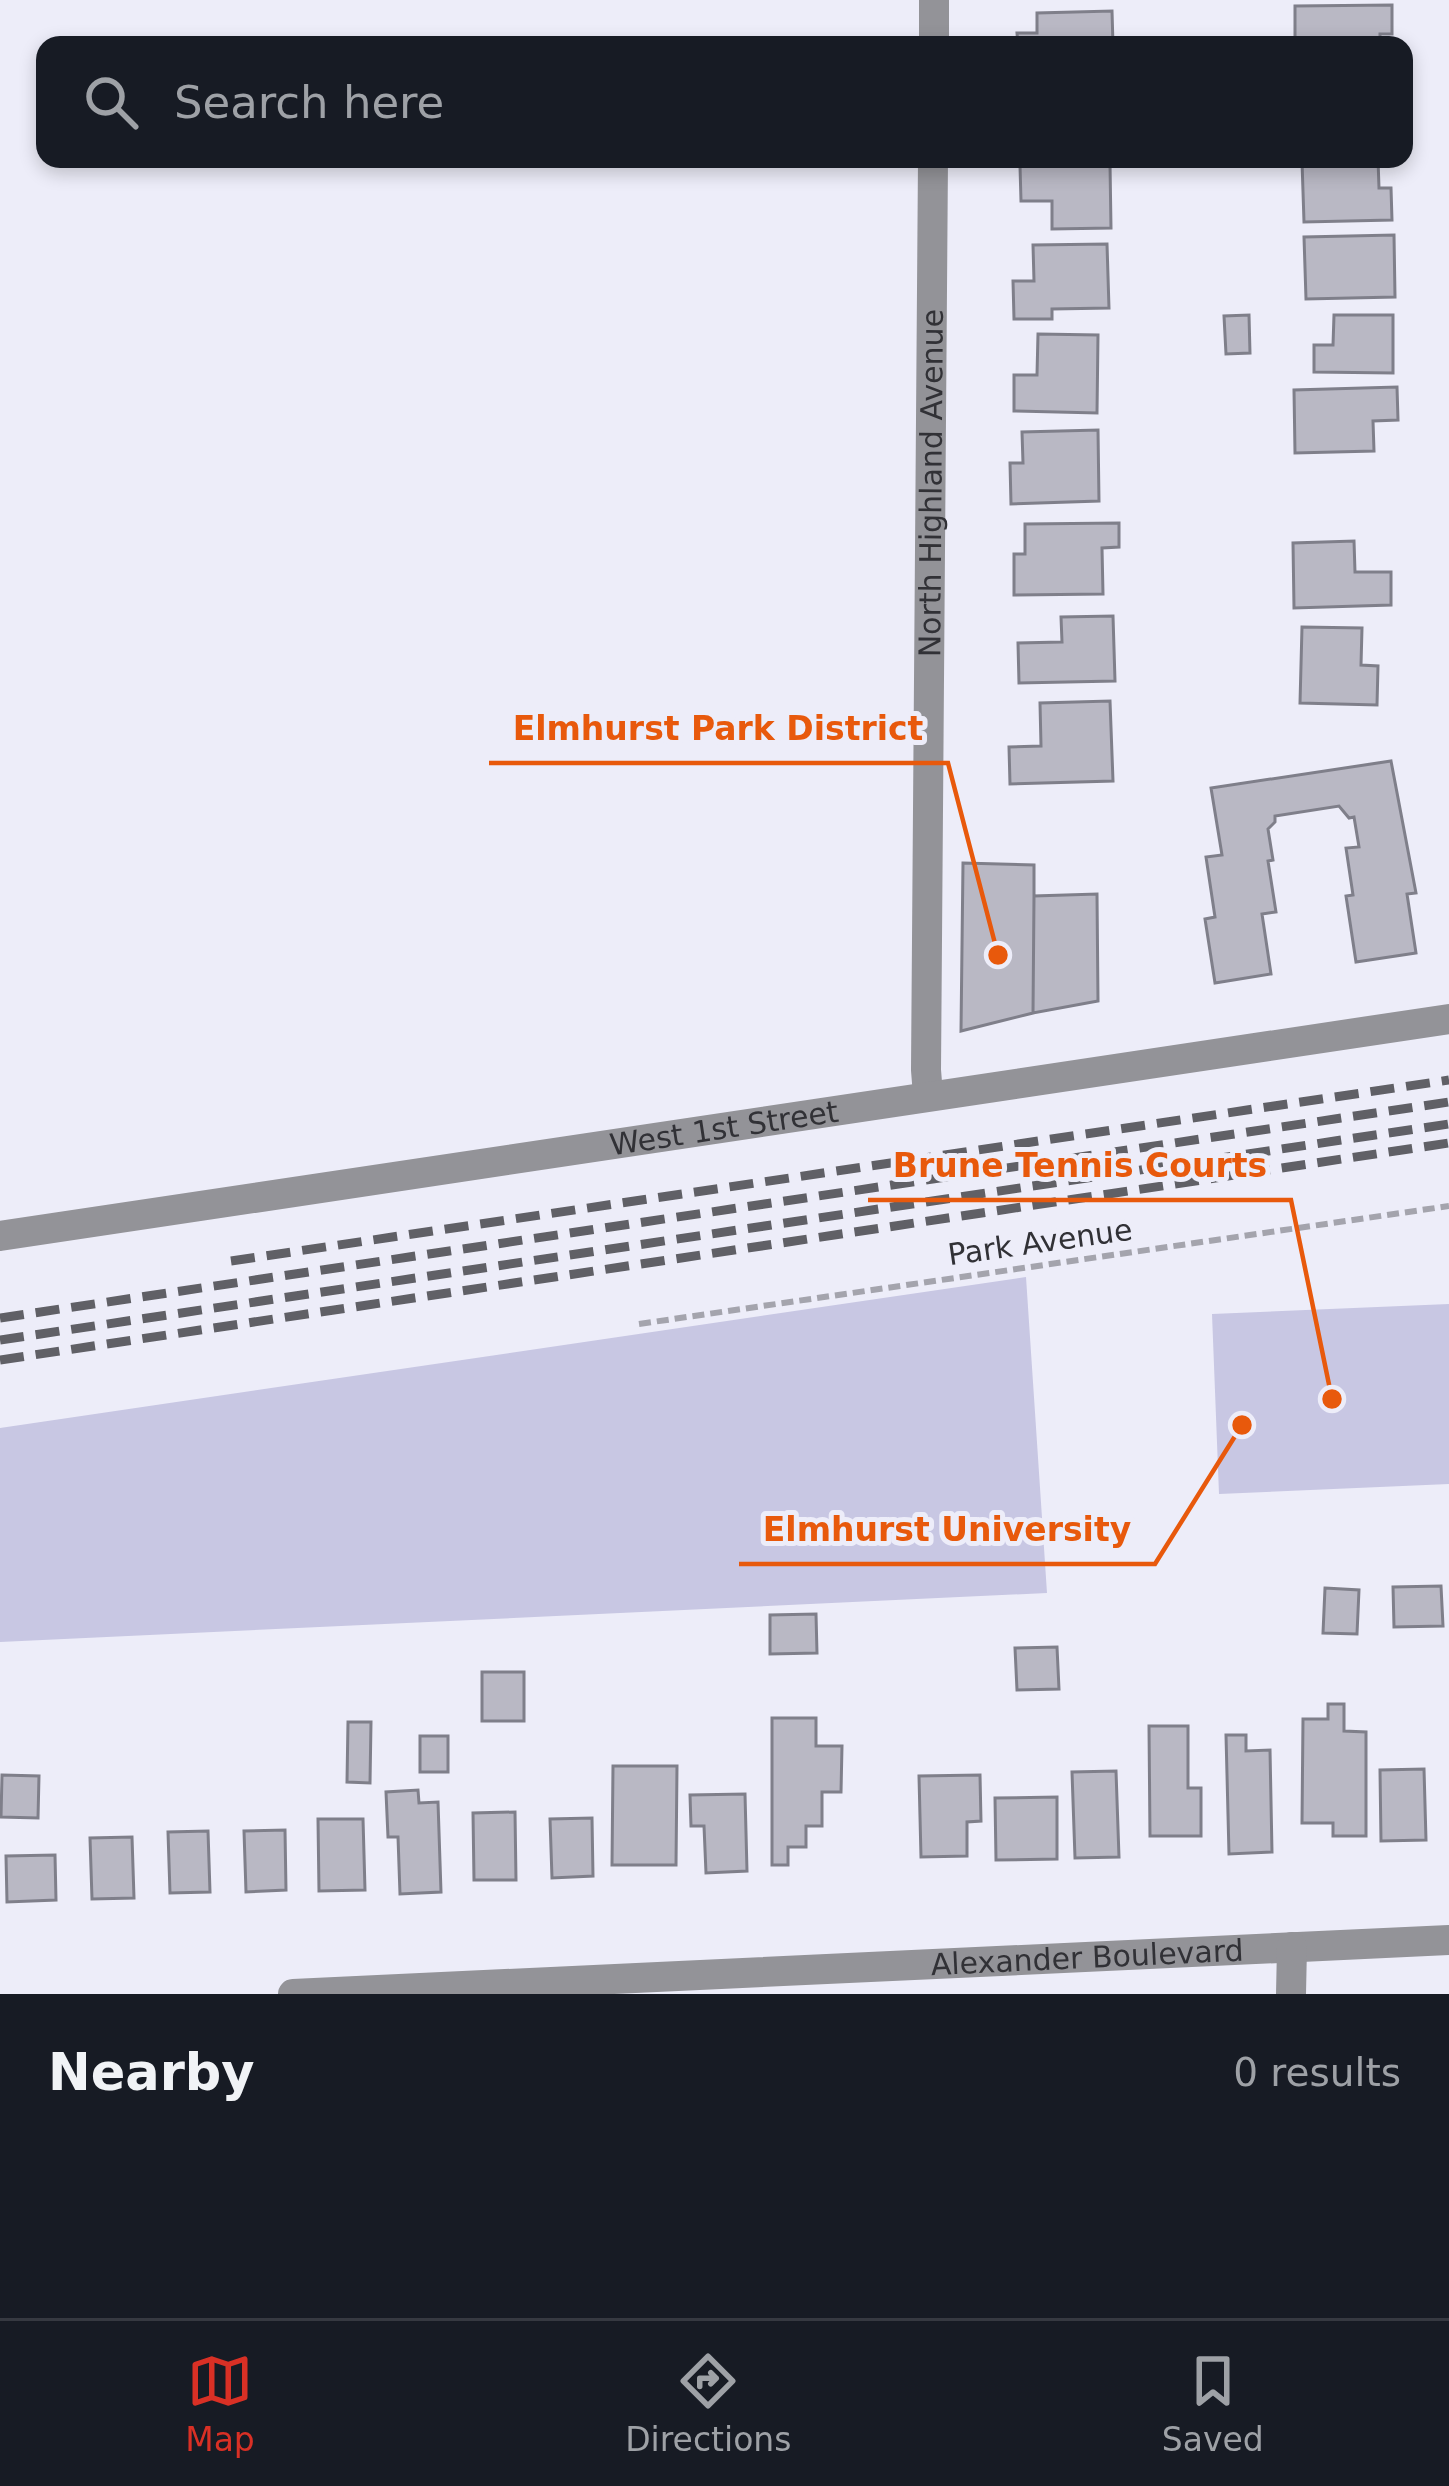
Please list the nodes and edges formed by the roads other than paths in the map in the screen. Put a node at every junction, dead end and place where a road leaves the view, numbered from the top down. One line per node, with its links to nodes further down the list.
1 (934, 0): 2 (street)
2 (934, 36)
3 (933, 168): 5 (street, North Highland Avenue)
4 (1449, 1018): 5 (street, West 1st Street)
5 (928, 1095): 6 (street, West 1st Street)
6 (0, 1236)
7 (1449, 1940): 8 (street, Alexander Boulevard)
8 (1292, 1947): 9 (street, Alexander Boulevard); 11 (street)
9 (792, 1983): 10 (street, Alexander Boulevard)
10 (292, 1994)
11 (1291, 1994)

